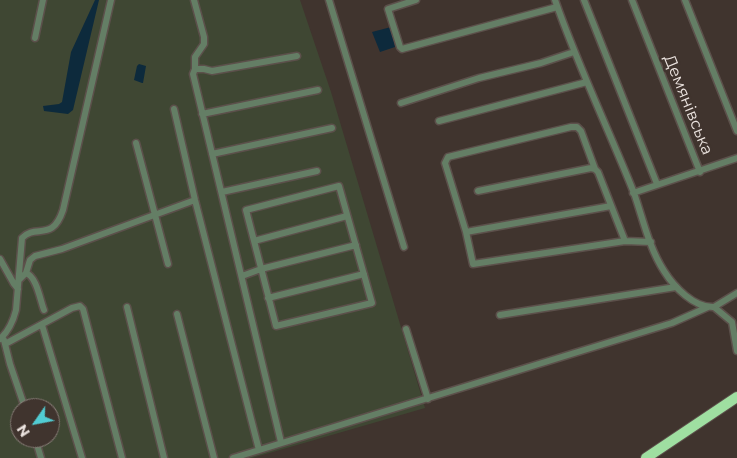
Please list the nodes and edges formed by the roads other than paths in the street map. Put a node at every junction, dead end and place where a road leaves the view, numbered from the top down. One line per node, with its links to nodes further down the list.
1 (43, 0): 10 (street)
2 (111, 0): 48 (street)
3 (194, 0): 13 (street)
4 (330, 0): 41 (street)
5 (416, 0): 9 (street)
6 (584, 0): 28 (street)
7 (632, 0): 27 (street, Демянівська)
8 (685, 0): 21 (street)
9 (556, 3): 11 (street)
10 (35, 38)
11 (574, 52): 14 (street); 16 (street)
12 (297, 56): 13 (street)
13 (195, 69): 18 (street)
14 (587, 82): 19 (street); 31 (street)
15 (318, 90): 18 (street)
16 (401, 103)
17 (174, 109): 32 (street)
18 (202, 114): 23 (street)
19 (439, 121)
20 (332, 128): 23 (street)
21 (737, 131)
22 (136, 143): 34 (street)
23 (212, 154): 30 (street)
24 (737, 158): 27 (street)
25 (595, 169): 29 (street); 33 (street); 36 (street)
26 (317, 171): 30 (street)
27 (700, 172): 28 (street)
28 (658, 184): 31 (street)
29 (478, 191)
30 (222, 192): 47 (street)
31 (634, 193): 39 (street)
32 (195, 200): 34 (street); 66 (street)
33 (611, 206): 36 (street); 38 (street)
34 (156, 214): 43 (street); 45 (street)
35 (347, 216): 37 (street); 37 (street); 40 (street)
36 (466, 232): 38 (street)
37 (254, 241): 44 (street)
38 (626, 241): 39 (street)
39 (652, 242): 49 (street)
40 (356, 246): 44 (street); 46 (street)
41 (404, 247)
42 (0, 259): 50 (street)
43 (168, 264)
44 (261, 269): 47 (street); 52 (street)
45 (26, 273): 48 (street); 55 (street)
46 (364, 274): 52 (street); 52 (street)
47 (242, 276): 65 (street)
48 (19, 280): 50 (street)
49 (676, 287): 54 (street); 57 (street)
50 (18, 289): 60 (street)
51 (737, 293): 54 (street)
52 (268, 298)
53 (127, 307): 69 (street)
54 (711, 307): 61 (street); 64 (street)
55 (44, 310)
56 (177, 314): 70 (street)
57 (500, 316)
58 (42, 325): 60 (street); 67 (street); 68 (street)
59 (406, 329): 64 (street)
60 (2, 340): 63 (street)
61 (737, 351)
62 (737, 397): 72 (highway)
63 (22, 398)
64 (428, 399): 65 (street)
65 (281, 442): 66 (street)
66 (259, 450): 71 (street)
67 (82, 458)
68 (122, 458)
69 (164, 458)
70 (214, 458)
71 (233, 458)
72 (646, 458)

